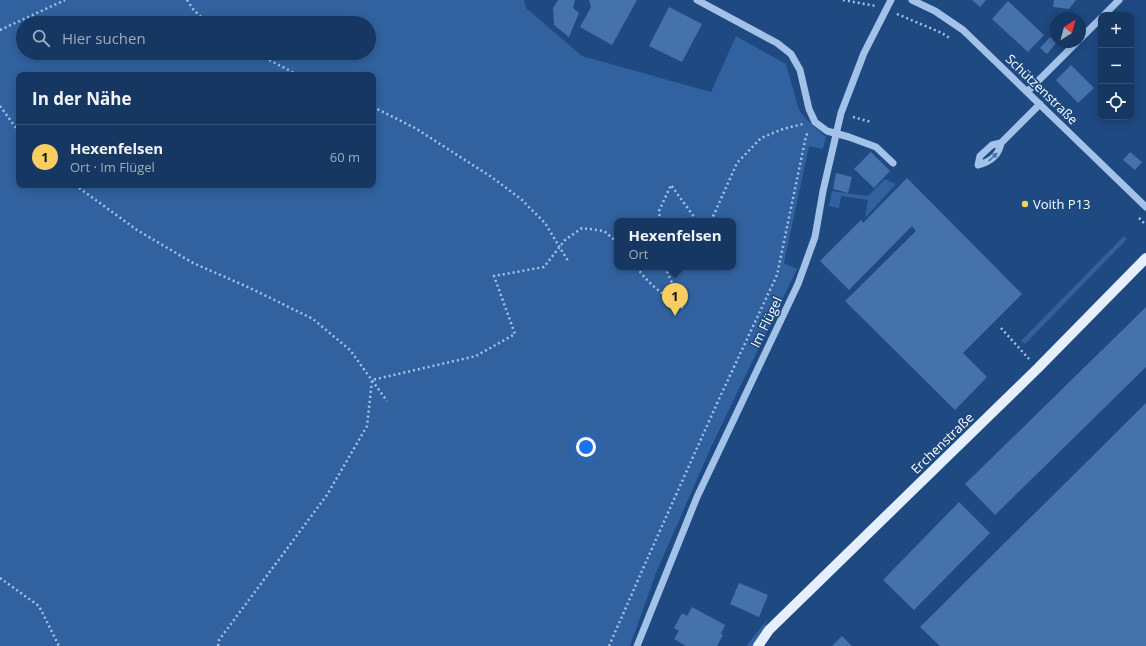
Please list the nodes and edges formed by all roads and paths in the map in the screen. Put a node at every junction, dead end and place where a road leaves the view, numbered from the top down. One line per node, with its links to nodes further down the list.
1 (65, 0): 10 (path)
2 (187, 0): 11 (path)
3 (697, 0): 25 (street)
4 (843, 0): 8 (path)
5 (891, 0): 8 (street, Im Flügel)
6 (912, 0): 20 (street, Schützenstraße)
7 (1119, 0): 9 (street)
8 (886, 9): 16 (path); 24 (street, Im Flügel)
9 (1107, 12)
10 (30, 16)
11 (200, 16)
12 (1098, 21): 15 (street)
13 (16, 23): 14 (path)
14 (0, 30)
15 (1086, 33)
16 (953, 40)
17 (1071, 48): 20 (street)
18 (269, 60): 19 (path)
19 (292, 72)
20 (1027, 92): 21 (street, Schützenstraße)
21 (1040, 104): 29 (street); 32 (street, Schützenstraße)
22 (0, 106): 27 (path)
23 (376, 108): 39 (path)
24 (841, 113): 26 (path); 28 (street, Im Flügel)
25 (815, 122): 28 (street); 36 (path); 51 (path)
26 (871, 122)
27 (16, 128)
28 (835, 134): 30 (street); 52 (street, Im Flügel)
29 (1001, 143)
30 (893, 163)
31 (79, 188): 46 (path)
32 (1146, 207)
33 (1135, 214): 37 (path)
34 (660, 218): 35 (path)
35 (695, 218)
36 (712, 218)
37 (1146, 225)
38 (614, 239): 39 (path)
39 (559, 247): 41 (path); 46 (path)
40 (1146, 258): 45 (main road, Erchenstraße)
41 (568, 261)
42 (639, 270): 43 (path)
43 (666, 270)
44 (1001, 328): 45 (path)
45 (1038, 368): 53 (main road, Erchenstraße)
46 (372, 380): 47 (path); 50 (path)
47 (387, 401)
48 (0, 578): 49 (path)
49 (59, 646)
50 (218, 646)
51 (609, 646)
52 (637, 646)
53 (758, 646)

